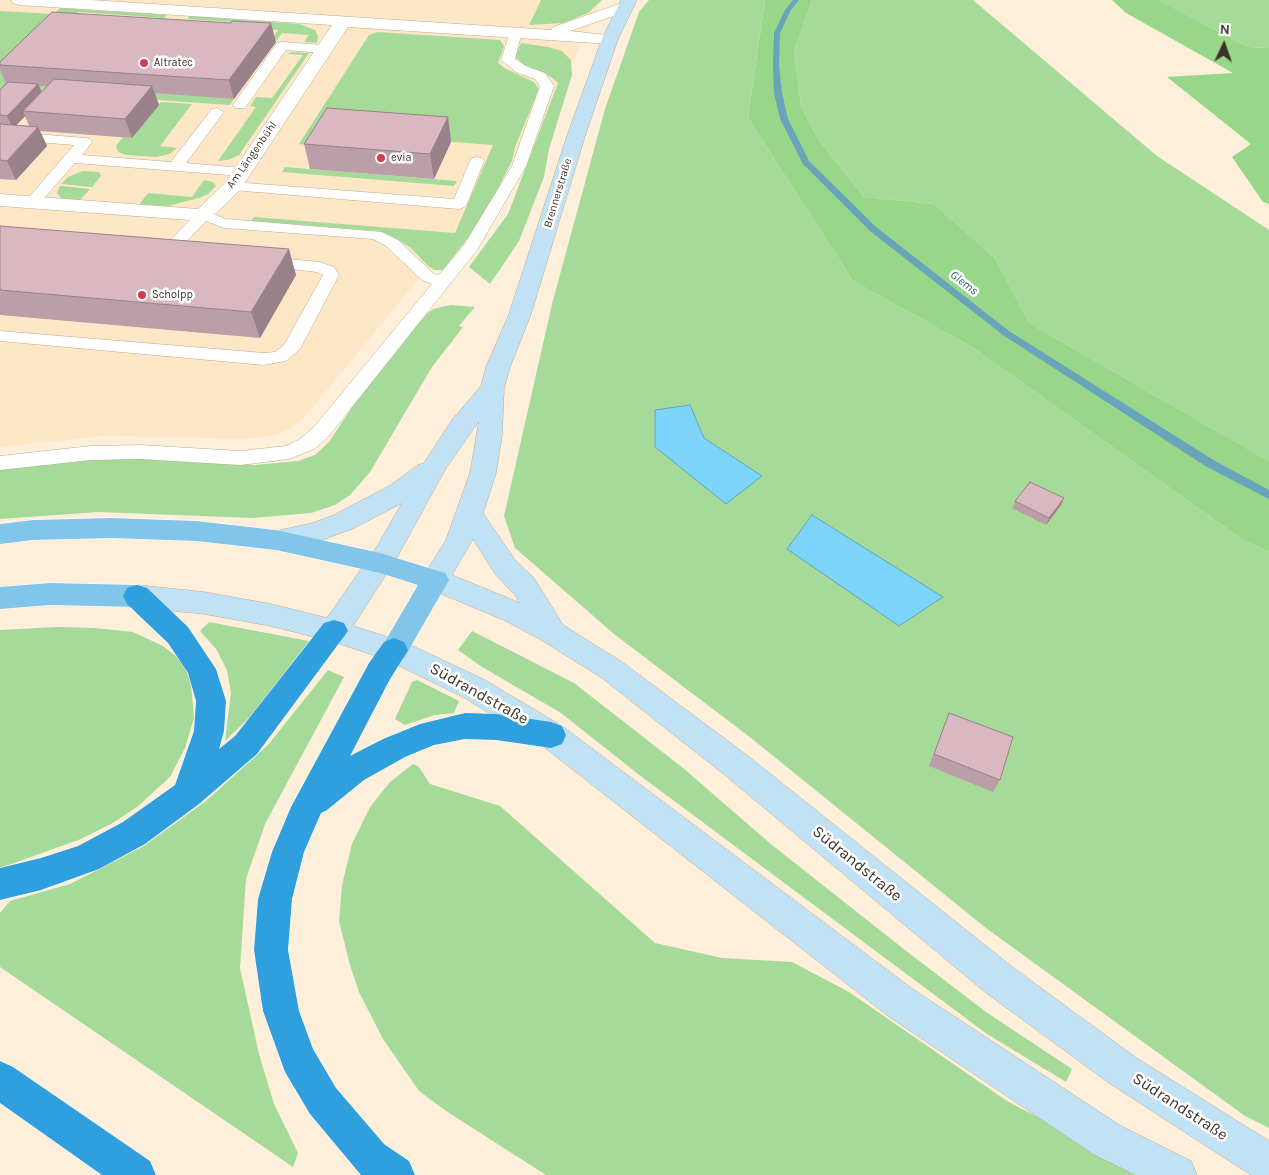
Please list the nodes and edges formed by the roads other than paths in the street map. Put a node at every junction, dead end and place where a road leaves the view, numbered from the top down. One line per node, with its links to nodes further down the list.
1 (21, 0): 3 (street)
2 (627, 4): 7 (street); 8 (main road, Brennerstraße)
3 (185, 11): 4 (street); 5 (lane)
4 (343, 22): 6 (street); 9 (street, Am Längenbühl)
5 (173, 24)
6 (516, 32): 7 (street); 24 (lane)
7 (538, 33): 8 (street)
8 (610, 39): 26 (main road, Brennerstraße)
9 (323, 49): 10 (lane); 16 (street, Am Längenbühl)
10 (240, 105)
11 (216, 112): 15 (lane)
12 (0, 135): 13 (lane)
13 (71, 158): 15 (lane); 18 (lane)
14 (477, 162): 16 (lane)
15 (175, 167): 16 (lane)
16 (238, 179): 19 (street, Am Längenbühl)
17 (0, 200): 18 (street)
18 (32, 203): 19 (street)
19 (203, 215): 21 (lane); 24 (lane)
20 (150, 251): 21 (lane)
21 (170, 253): 22 (lane)
22 (188, 255)
23 (245, 260): 25 (lane)
24 (442, 282): 27 (lane)
25 (0, 336)
26 (492, 388): 28 (main road, Brennerstraße); 29 (main road, Brennerstraße)
27 (0, 463)
28 (436, 464): 31 (main road); 32 (main road, Brennerstraße)
29 (470, 514): 33 (main road, Brennerstraße); 37 (main road)
30 (0, 534): 31 (main road)
31 (276, 540): 32 (main road)
32 (380, 563): 33 (main road); 36 (main road, Brennerstraße)
33 (436, 580): 37 (main road, Südrandstraße); 38 (main road)
34 (137, 596): 35 (main road); 36 (main road, Südrandstraße); 40 (highway)
35 (0, 598)
36 (334, 631): 38 (main road, Südrandstraße); 40 (highway)
37 (553, 633): 44 (main road, Südrandstraße)
38 (394, 650): 39 (main road, Südrandstraße); 41 (highway)
39 (551, 735): 41 (highway); 47 (main road, Südrandstraße)
40 (188, 794): 42 (highway)
41 (307, 807): 46 (highway)
42 (0, 884)
43 (0, 1080): 45 (highway)
44 (1269, 1164)
45 (136, 1175)
46 (395, 1175)
47 (1177, 1175)

